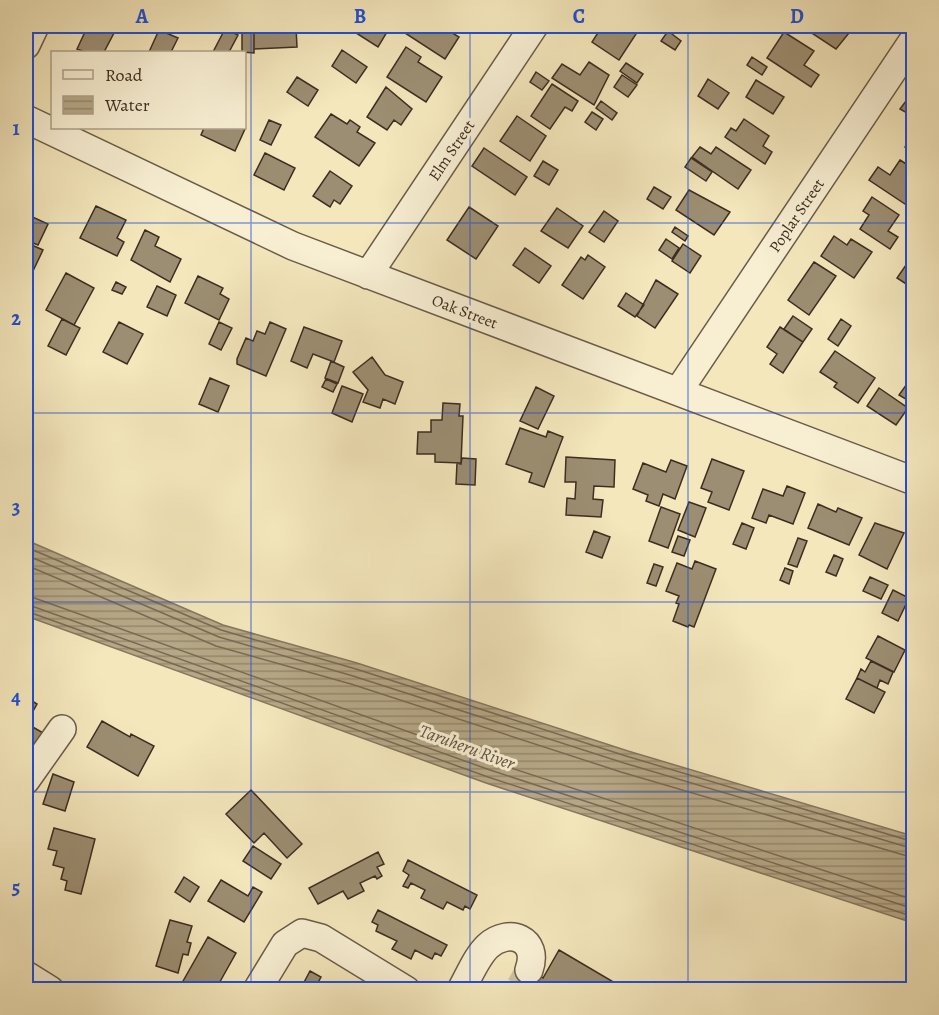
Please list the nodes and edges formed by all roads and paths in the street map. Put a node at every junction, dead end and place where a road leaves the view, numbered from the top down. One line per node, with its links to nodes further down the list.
1 (35, 26): 4 (street)
2 (534, 26): 6 (street, Elm Street)
3 (914, 39): 7 (street, Poplar Street)
4 (26, 45)
5 (26, 119): 6 (street, Oak Street)
6 (368, 275): 7 (street, Oak Street)
7 (679, 390): 8 (street, Oak Street)
8 (914, 481)
9 (62, 729): 10 (street)
10 (26, 780)
11 (26, 975): 13 (street)
12 (522, 982): 16 (street)
13 (50, 990)
14 (257, 990): 15 (street)
15 (406, 990)
16 (461, 990)

